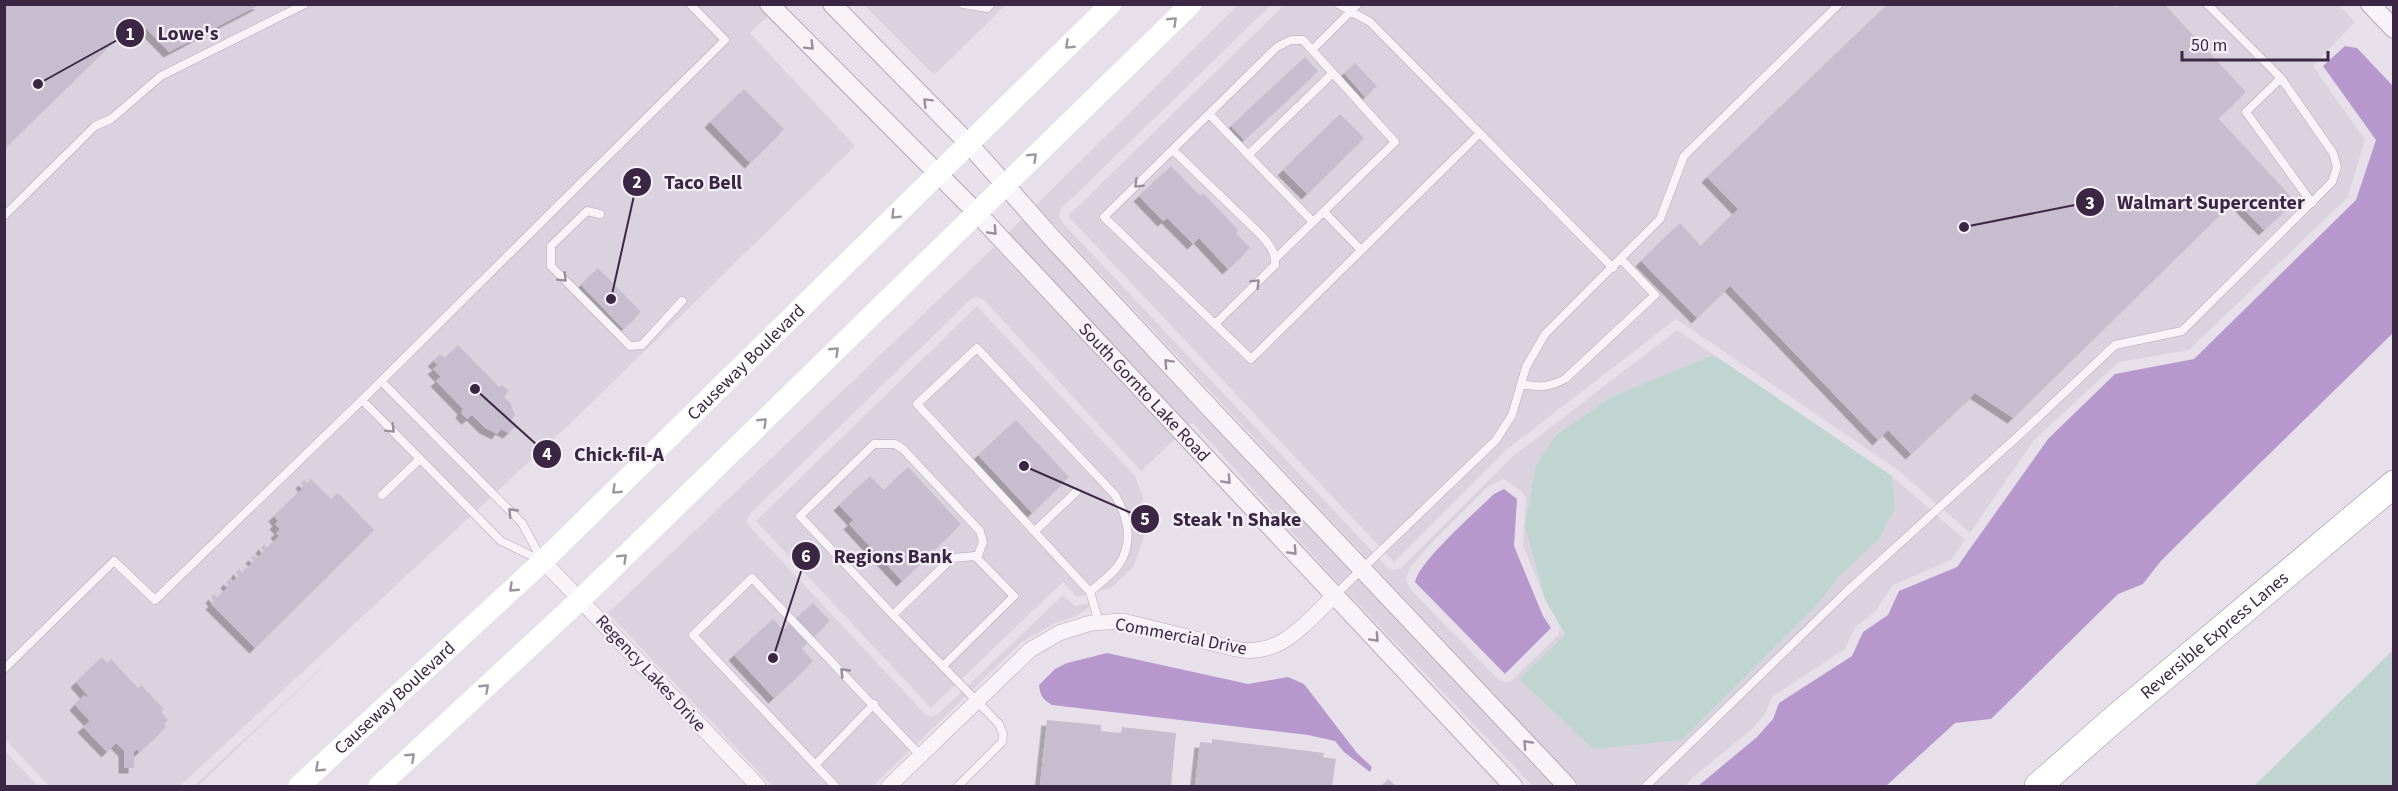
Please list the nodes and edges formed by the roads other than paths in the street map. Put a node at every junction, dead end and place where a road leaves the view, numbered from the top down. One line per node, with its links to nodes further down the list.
1 (305, 4): 30 (lane)
2 (690, 4): 38 (lane)
3 (769, 4): 24 (street, South Gornto Lake Road, one-way to 24)
4 (832, 4): 21 (street, South Gornto Lake Road, one-way to 4)
5 (963, 4): 6 (lane)
6 (991, 4)
7 (1111, 4): 21 (main road, Causeway Boulevard, one-way to 21)
8 (1191, 4): 25 (main road, one-way to 8)
9 (1338, 4): 14 (lane)
10 (1358, 4): 14 (lane)
11 (1839, 4): 34 (lane)
12 (2208, 4): 18 (lane)
13 (2370, 4): 15 (street)
14 (1353, 12): 16 (lane); 20 (lane)
15 (2394, 29)
16 (1312, 50): 17 (lane); 19 (lane)
17 (1333, 73): 23 (lane); 27 (lane)
18 (2281, 78): 26 (lane); 26 (lane)
19 (1209, 114): 22 (lane); 23 (lane)
20 (1480, 134): 32 (lane); 35 (lane)
21 (969, 144): 24 (main road, Causeway Boulevard); 25 (street, South Gornto Lake Road)
22 (1173, 150): 33 (lane); 37 (lane, one-way to 37)
23 (1248, 155): 31 (lane)
24 (937, 174): 28 (street, South Gornto Lake Road); 47 (main road, Causeway Boulevard, one-way to 47)
25 (1005, 185): 28 (main road); 48 (street, South Gornto Lake Road, one-way to 25)
26 (2312, 202): 68 (lane)
27 (1324, 212): 31 (lane); 32 (lane)
28 (976, 213): 50 (street, South Gornto Lake Road, one-way to 50); 51 (main road, one-way to 28)
29 (600, 214): 36 (lane, one-way to 36)
30 (4, 216)
31 (1313, 222): 33 (lane)
32 (1361, 250): 37 (lane)
33 (1275, 259): 37 (lane, one-way to 33)
34 (1621, 260): 35 (lane); 39 (lane)
35 (1613, 268): 39 (lane)
36 (682, 301)
37 (1215, 324)
38 (381, 381): 40 (lane); 47 (lane, one-way to 38)
39 (1522, 384): 48 (lane)
40 (362, 400): 41 (lane, one-way to 41); 55 (lane)
41 (420, 459): 44 (lane); 47 (lane)
42 (2394, 484): 69 (highway, Reversible Express Lanes)
43 (1076, 492): 45 (lane)
44 (382, 495)
45 (1035, 531): 49 (lane); 49 (lane)
46 (977, 558): 52 (lane); 52 (lane); 54 (lane)
47 (543, 561): 51 (street, Regency Lakes Drive); 60 (main road, Causeway Boulevard, one-way to 60)
48 (1362, 569): 50 (lane); 67 (street, South Gornto Lake Road, one-way to 48)
49 (1090, 592): 53 (lane)
50 (1335, 595): 53 (street, Commercial Drive); 66 (street, South Gornto Lake Road, one-way to 66)
51 (580, 599): 61 (main road, one-way to 51); 62 (street, Regency Lakes Drive)
52 (893, 615): 54 (lane)
53 (1099, 622): 56 (street, Commercial Drive)
54 (943, 666): 56 (lane)
55 (4, 669)
56 (977, 702): 58 (street, Commercial Drive); 65 (lane)
57 (874, 704): 58 (lane); 59 (lane); 59 (lane, one-way to 59)
58 (921, 756): 64 (street, Commercial Drive)
59 (816, 764): 63 (lane)
60 (299, 786)
61 (379, 786)
62 (758, 786)
63 (835, 786)
64 (889, 786)
65 (957, 786)
66 (1513, 786)
67 (1567, 786)
68 (1646, 786)
69 (2038, 786)

